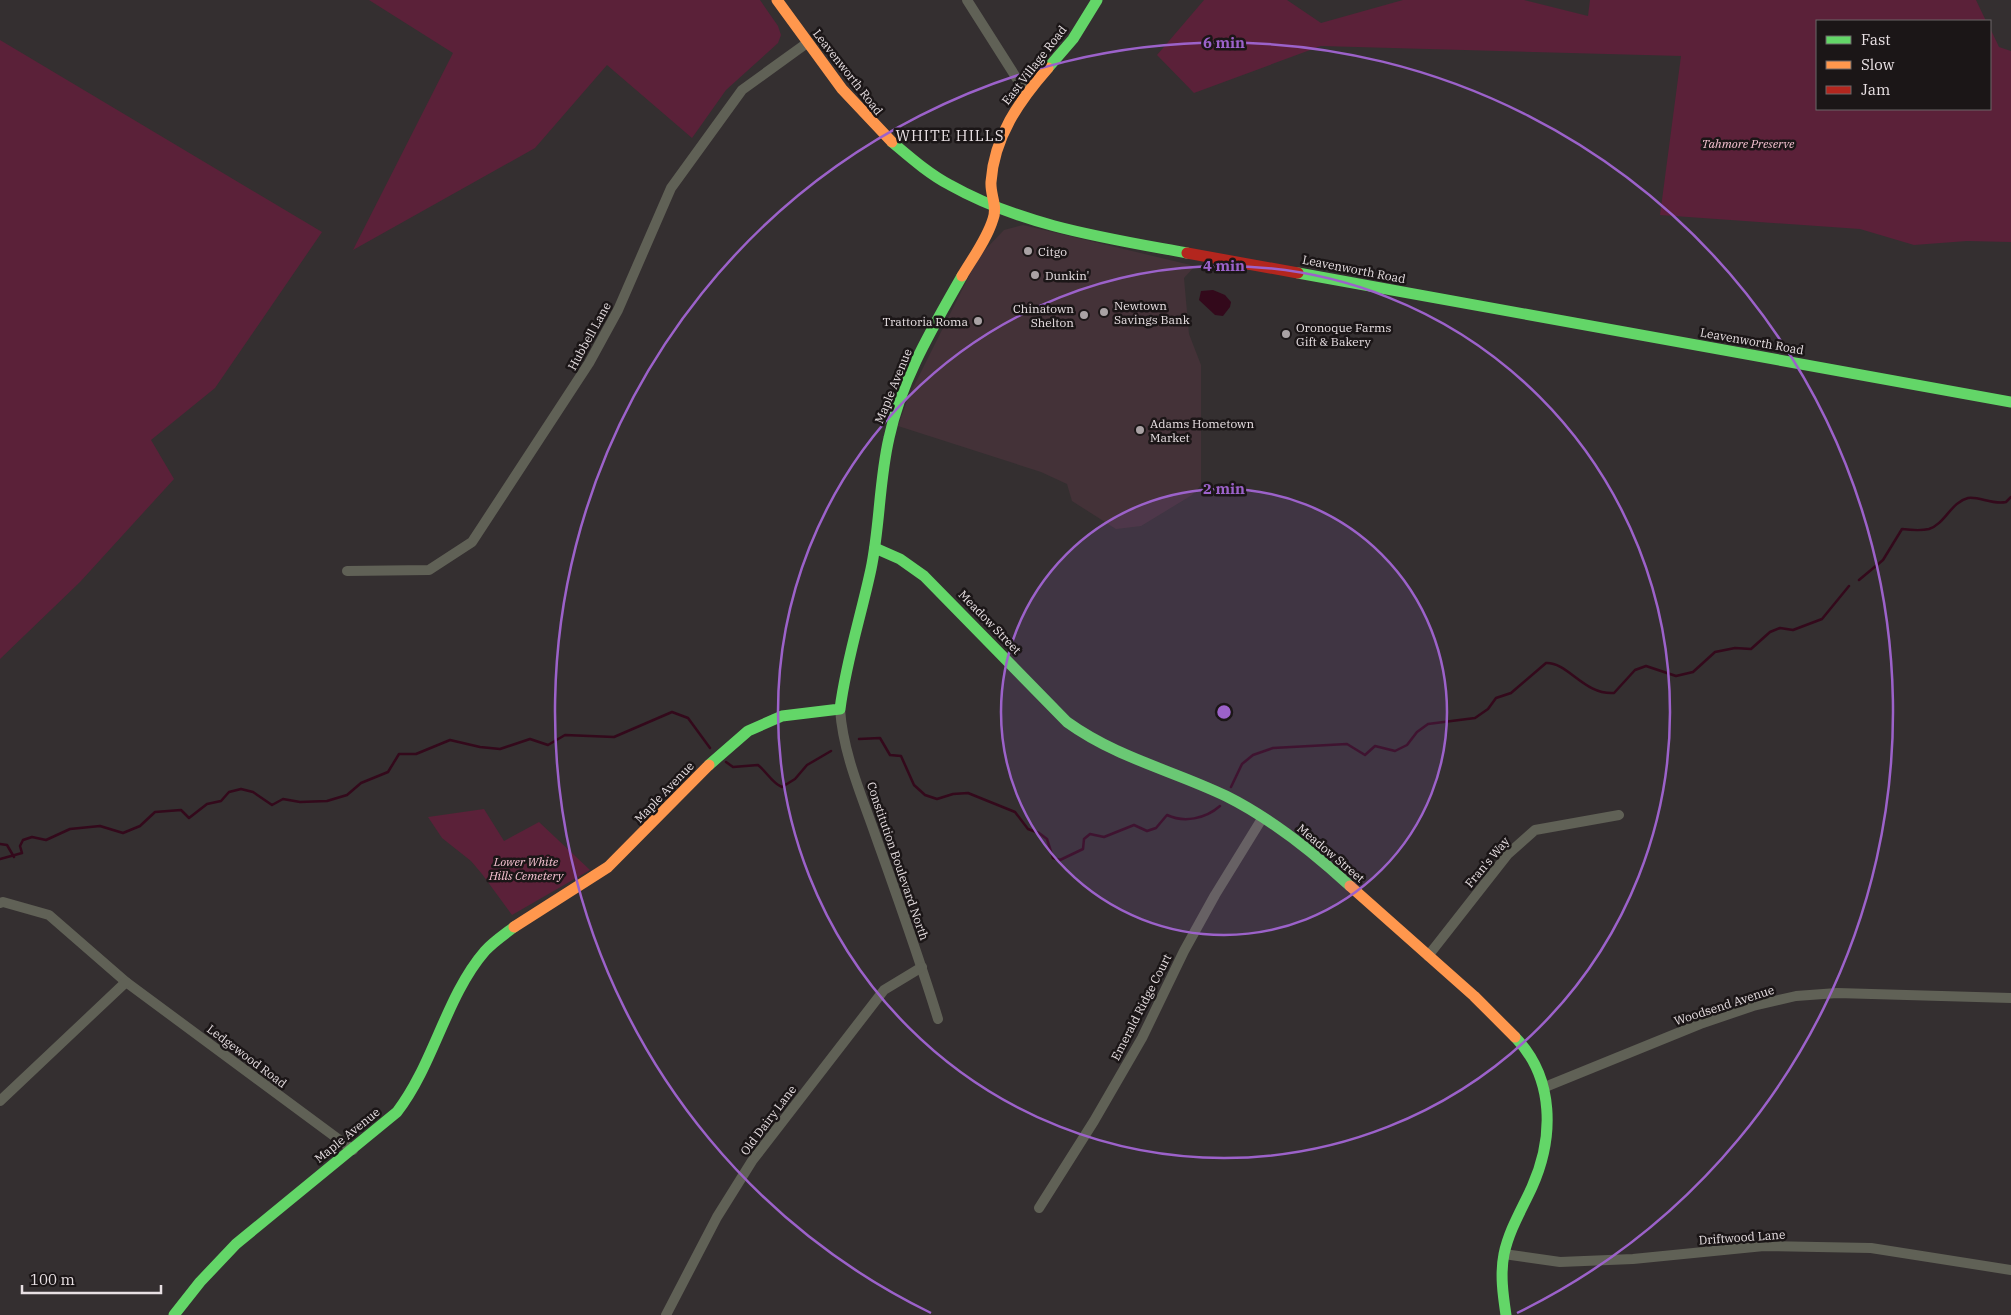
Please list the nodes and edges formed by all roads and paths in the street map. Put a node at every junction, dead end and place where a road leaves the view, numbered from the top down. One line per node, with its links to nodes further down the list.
1 (777, 0): 4 (main road, Leavenworth Road)
2 (967, 0): 5 (street)
3 (1097, 0): 5 (main road, East Village Road)
4 (806, 43): 6 (main road, Leavenworth Road); 9 (street, Hubbell Lane)
5 (1026, 93): 6 (main road, East Village Road)
6 (996, 208): 7 (main road, Leavenworth Road); 8 (main road, Maple Avenue)
7 (2011, 402)
8 (875, 548): 10 (main road, Maple Avenue); 12 (main road, Meadow Street)
9 (347, 570)
10 (840, 709): 15 (street, Constitution Boulevard North); 21 (main road, Maple Avenue)
11 (1618, 815): 14 (street, Fran's Way)
12 (1263, 817): 14 (main road, Meadow Street); 22 (street, Emerald Ridge Court)
13 (2, 902): 16 (street, Ledgewood Road)
14 (1428, 956): 19 (main road, Meadow Street)
15 (922, 967): 18 (street, Constitution Boulevard North); 26 (street, Old Dairy Lane)
16 (126, 982): 20 (street); 21 (street, Ledgewood Road)
17 (2011, 998): 19 (street, Woodsend Avenue)
18 (938, 1019)
19 (1545, 1087): 23 (main road, Meadow Street)
20 (0, 1101)
21 (353, 1150): 25 (main road, Maple Avenue)
22 (1039, 1208)
23 (1504, 1254): 24 (street, Driftwood Lane); 27 (main road, Meadow Street)
24 (2011, 1270)
25 (174, 1315)
26 (666, 1315)
27 (1506, 1315)

